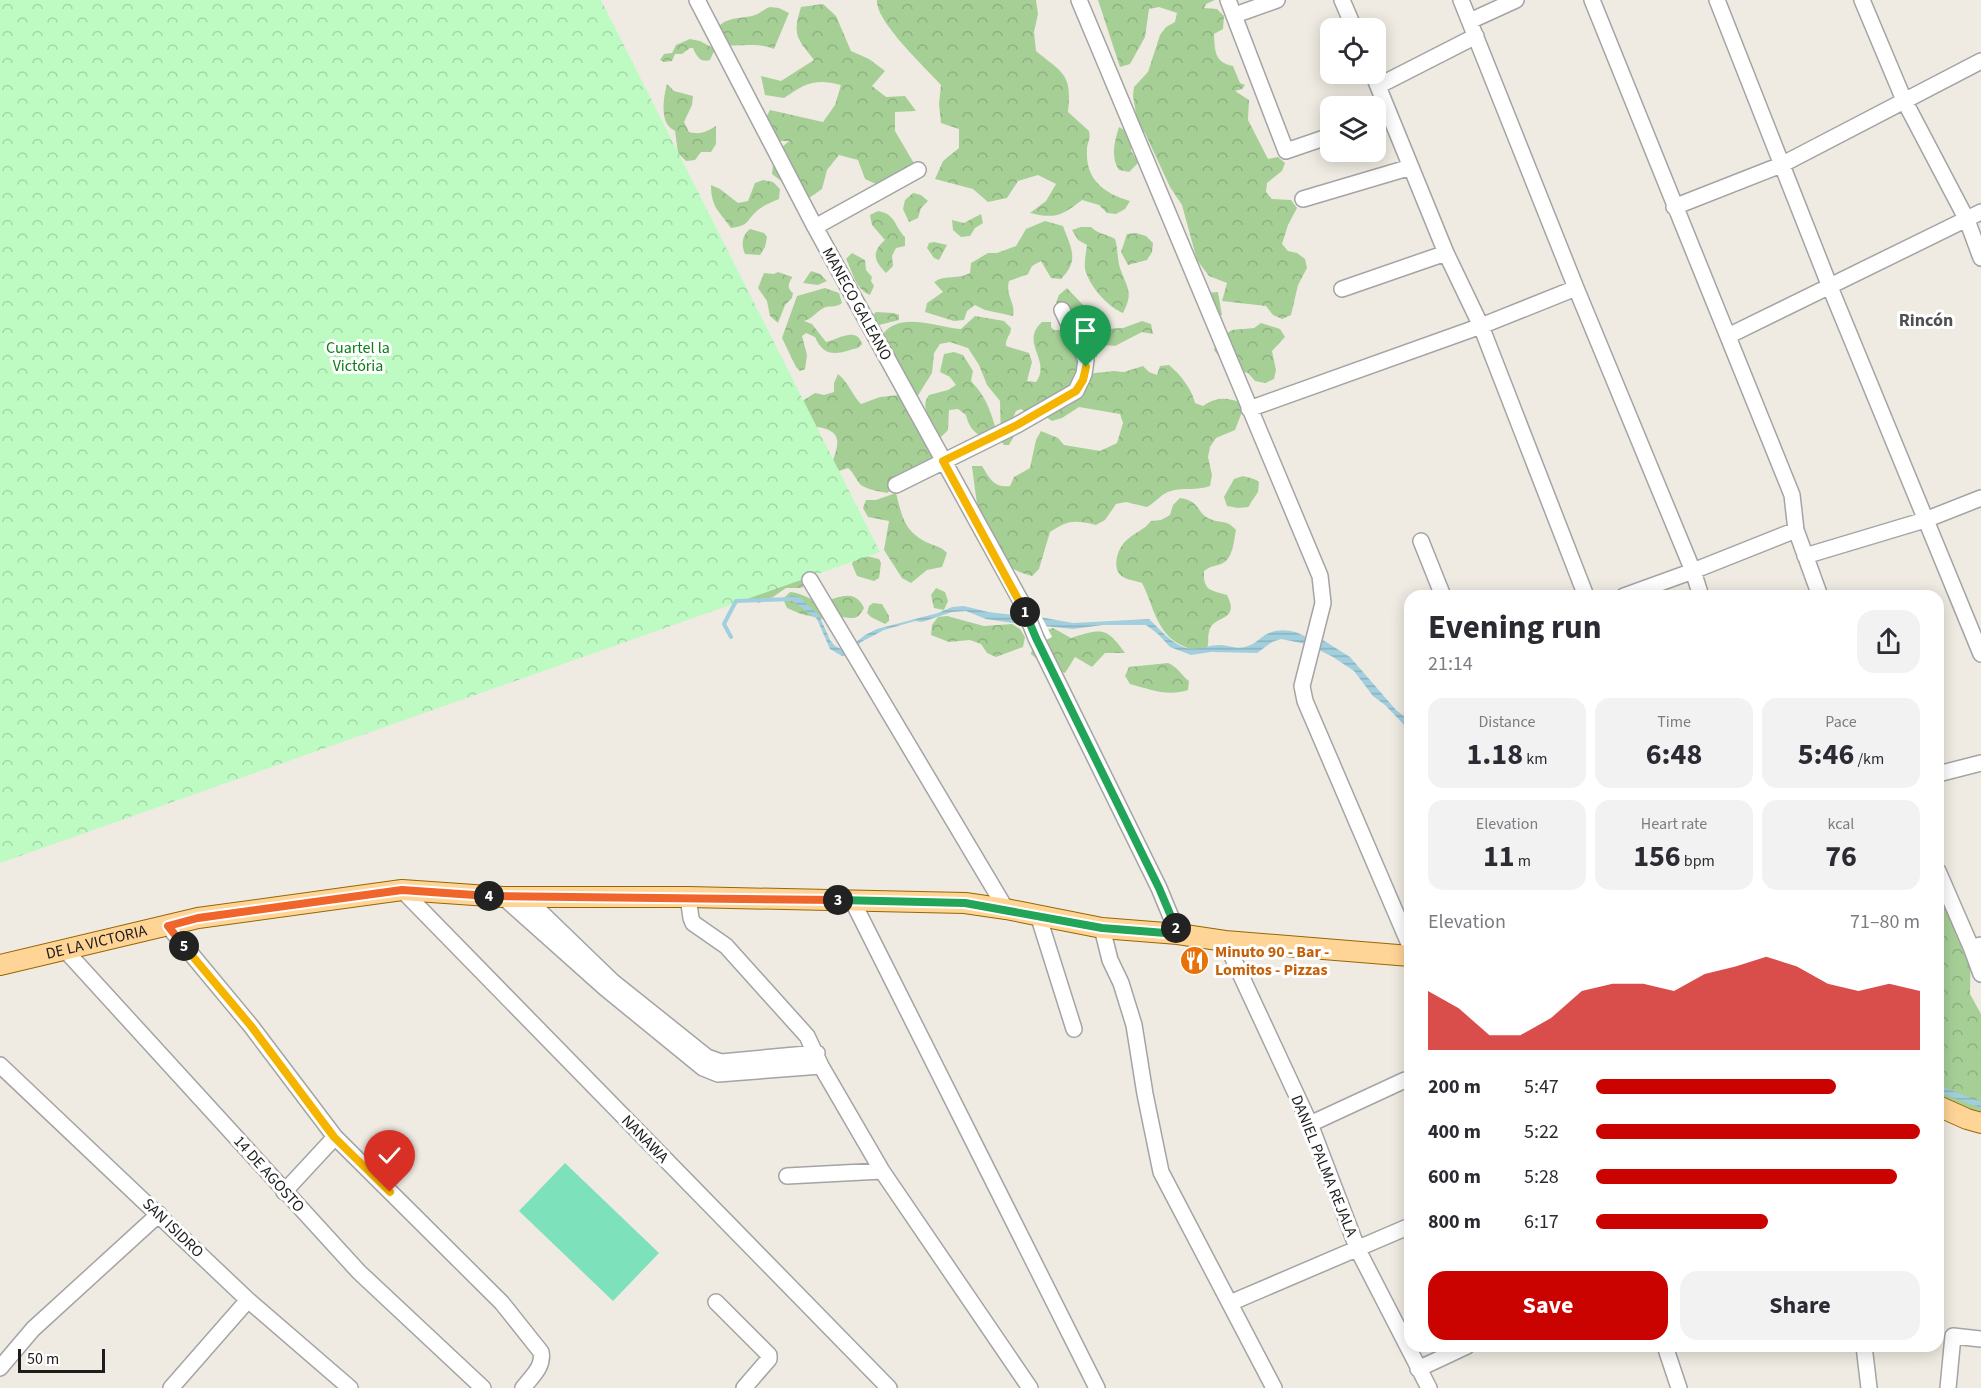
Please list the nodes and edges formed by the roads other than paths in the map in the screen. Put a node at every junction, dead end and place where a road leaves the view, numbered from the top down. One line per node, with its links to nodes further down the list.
1 (697, 0): 28 (street, MANECO GALEANO)
2 (1079, 0): 37 (street)
3 (1228, 0): 11 (street)
4 (1277, 0): 11 (street)
5 (1342, 0): 12 (street)
6 (1461, 0): 13 (street)
7 (1516, 0): 13 (street)
8 (1592, 0): 26 (street)
9 (1717, 0): 22 (street)
10 (1862, 0): 18 (street)
11 (1235, 15): 21 (street)
12 (1350, 18)
13 (1470, 21): 14 (street)
14 (1476, 36): 16 (street); 33 (street)
15 (1981, 61): 18 (street)
16 (1386, 76)
17 (1378, 84): 19 (street)
18 (1904, 100): 22 (street); 27 (street)
19 (1391, 116): 20 (street); 23 (street)
20 (1386, 118)
21 (1320, 139)
22 (1781, 165): 26 (street); 31 (street)
23 (1411, 166): 25 (street); 29 (street)
24 (918, 170): 28 (street)
25 (1303, 199)
26 (1674, 207): 36 (street)
27 (1974, 216): 30 (street); 31 (street)
28 (815, 227): 38 (street, MANECO GALEANO)
29 (1446, 253): 32 (street); 35 (street)
30 (1981, 258)
31 (1830, 287): 36 (street); 41 (street)
32 (1342, 288)
33 (1576, 288): 35 (street); 45 (street)
34 (1062, 310): 38 (street)
35 (1481, 326): 37 (street); 48 (street)
36 (1728, 336): 42 (street)
37 (1249, 408): 65 (street)
38 (943, 461): 39 (street); 66 (street, MANECO GALEANO)
39 (896, 485)
40 (1981, 498): 41 (street)
41 (1925, 520): 44 (street); 52 (street)
42 (1796, 530): 44 (street); 45 (street)
43 (1421, 541): 47 (street)
44 (1805, 556): 51 (street)
45 (1693, 571): 49 (street); 50 (street)
46 (810, 580): 61 (street)
47 (1441, 590)
48 (1584, 590)
49 (1641, 590)
50 (1699, 590)
51 (1818, 590)
52 (1981, 654)
53 (1981, 763): 54 (street)
54 (1944, 772)
55 (1944, 883): 68 (street)
56 (402, 890): 57 (main road, DE LA VICTORIA); 63 (main road, DE LA VICTORIA); 104 (street, NANAWA)
57 (503, 897): 58 (main road, DE LA VICTORIA); 76 (street)
58 (525, 897): 59 (main road, DE LA VICTORIA); 76 (street)
59 (688, 897): 60 (main road, DE LA VICTORIA); 74 (street)
60 (852, 900): 61 (main road, DE LA VICTORIA); 106 (street)
61 (1006, 909): 62 (main road, DE LA VICTORIA)
62 (1038, 915): 64 (main road, DE LA VICTORIA); 73 (street)
63 (168, 926): 69 (main road, DE LA VICTORIA); 81 (street)
64 (1102, 928): 66 (main road, DE LA VICTORIA); 90 (street)
65 (1404, 932)
66 (1178, 934): 67 (main road, DE LA VICTORIA)
67 (1225, 941): 70 (main road, DE LA VICTORIA); 80 (street, DANIEL PALMA REJALA)
68 (1976, 946): 72 (street)
69 (65, 950): 71 (main road, DE LA VICTORIA); 84 (street, 14 DE AGOSTO)
70 (1404, 956)
71 (0, 966)
72 (1981, 974)
73 (1074, 1029)
74 (819, 1060): 76 (street); 82 (street)
75 (0, 1065): 85 (street, SAN ISIDRO)
76 (719, 1068)
77 (1404, 1080): 80 (street)
78 (1944, 1109): 79 (main road)
79 (1981, 1123)
80 (1310, 1124): 87 (street, DANIEL PALMA REJALA)
81 (334, 1137): 84 (street); 102 (street)
82 (882, 1171): 83 (street); 105 (street)
83 (787, 1176)
84 (284, 1191): 101 (street, 14 DE AGOSTO)
85 (159, 1214): 88 (street, SAN ISIDRO); 97 (street)
86 (1404, 1229): 87 (street)
87 (1358, 1250): 90 (street); 92 (street, DANIEL PALMA REJALA)
88 (249, 1300): 99 (street); 100 (street, SAN ISIDRO)
89 (716, 1302): 103 (street)
90 (1230, 1303): 107 (street)
91 (1981, 1339): 111 (street)
92 (1404, 1341)
93 (1409, 1352): 98 (street, DANIEL PALMA REJALA)
94 (1454, 1352): 98 (street)
95 (1667, 1352): 109 (street)
96 (1865, 1352): 110 (street)
97 (0, 1368)
98 (1418, 1369): 108 (street, DANIEL PALMA REJALA)
99 (171, 1388)
100 (350, 1388)
101 (483, 1388)
102 (523, 1388)
103 (744, 1388)
104 (889, 1388)
105 (1030, 1388)
106 (1097, 1388)
107 (1274, 1388)
108 (1429, 1388)
109 (1679, 1388)
110 (1869, 1388)
111 (1948, 1388)

